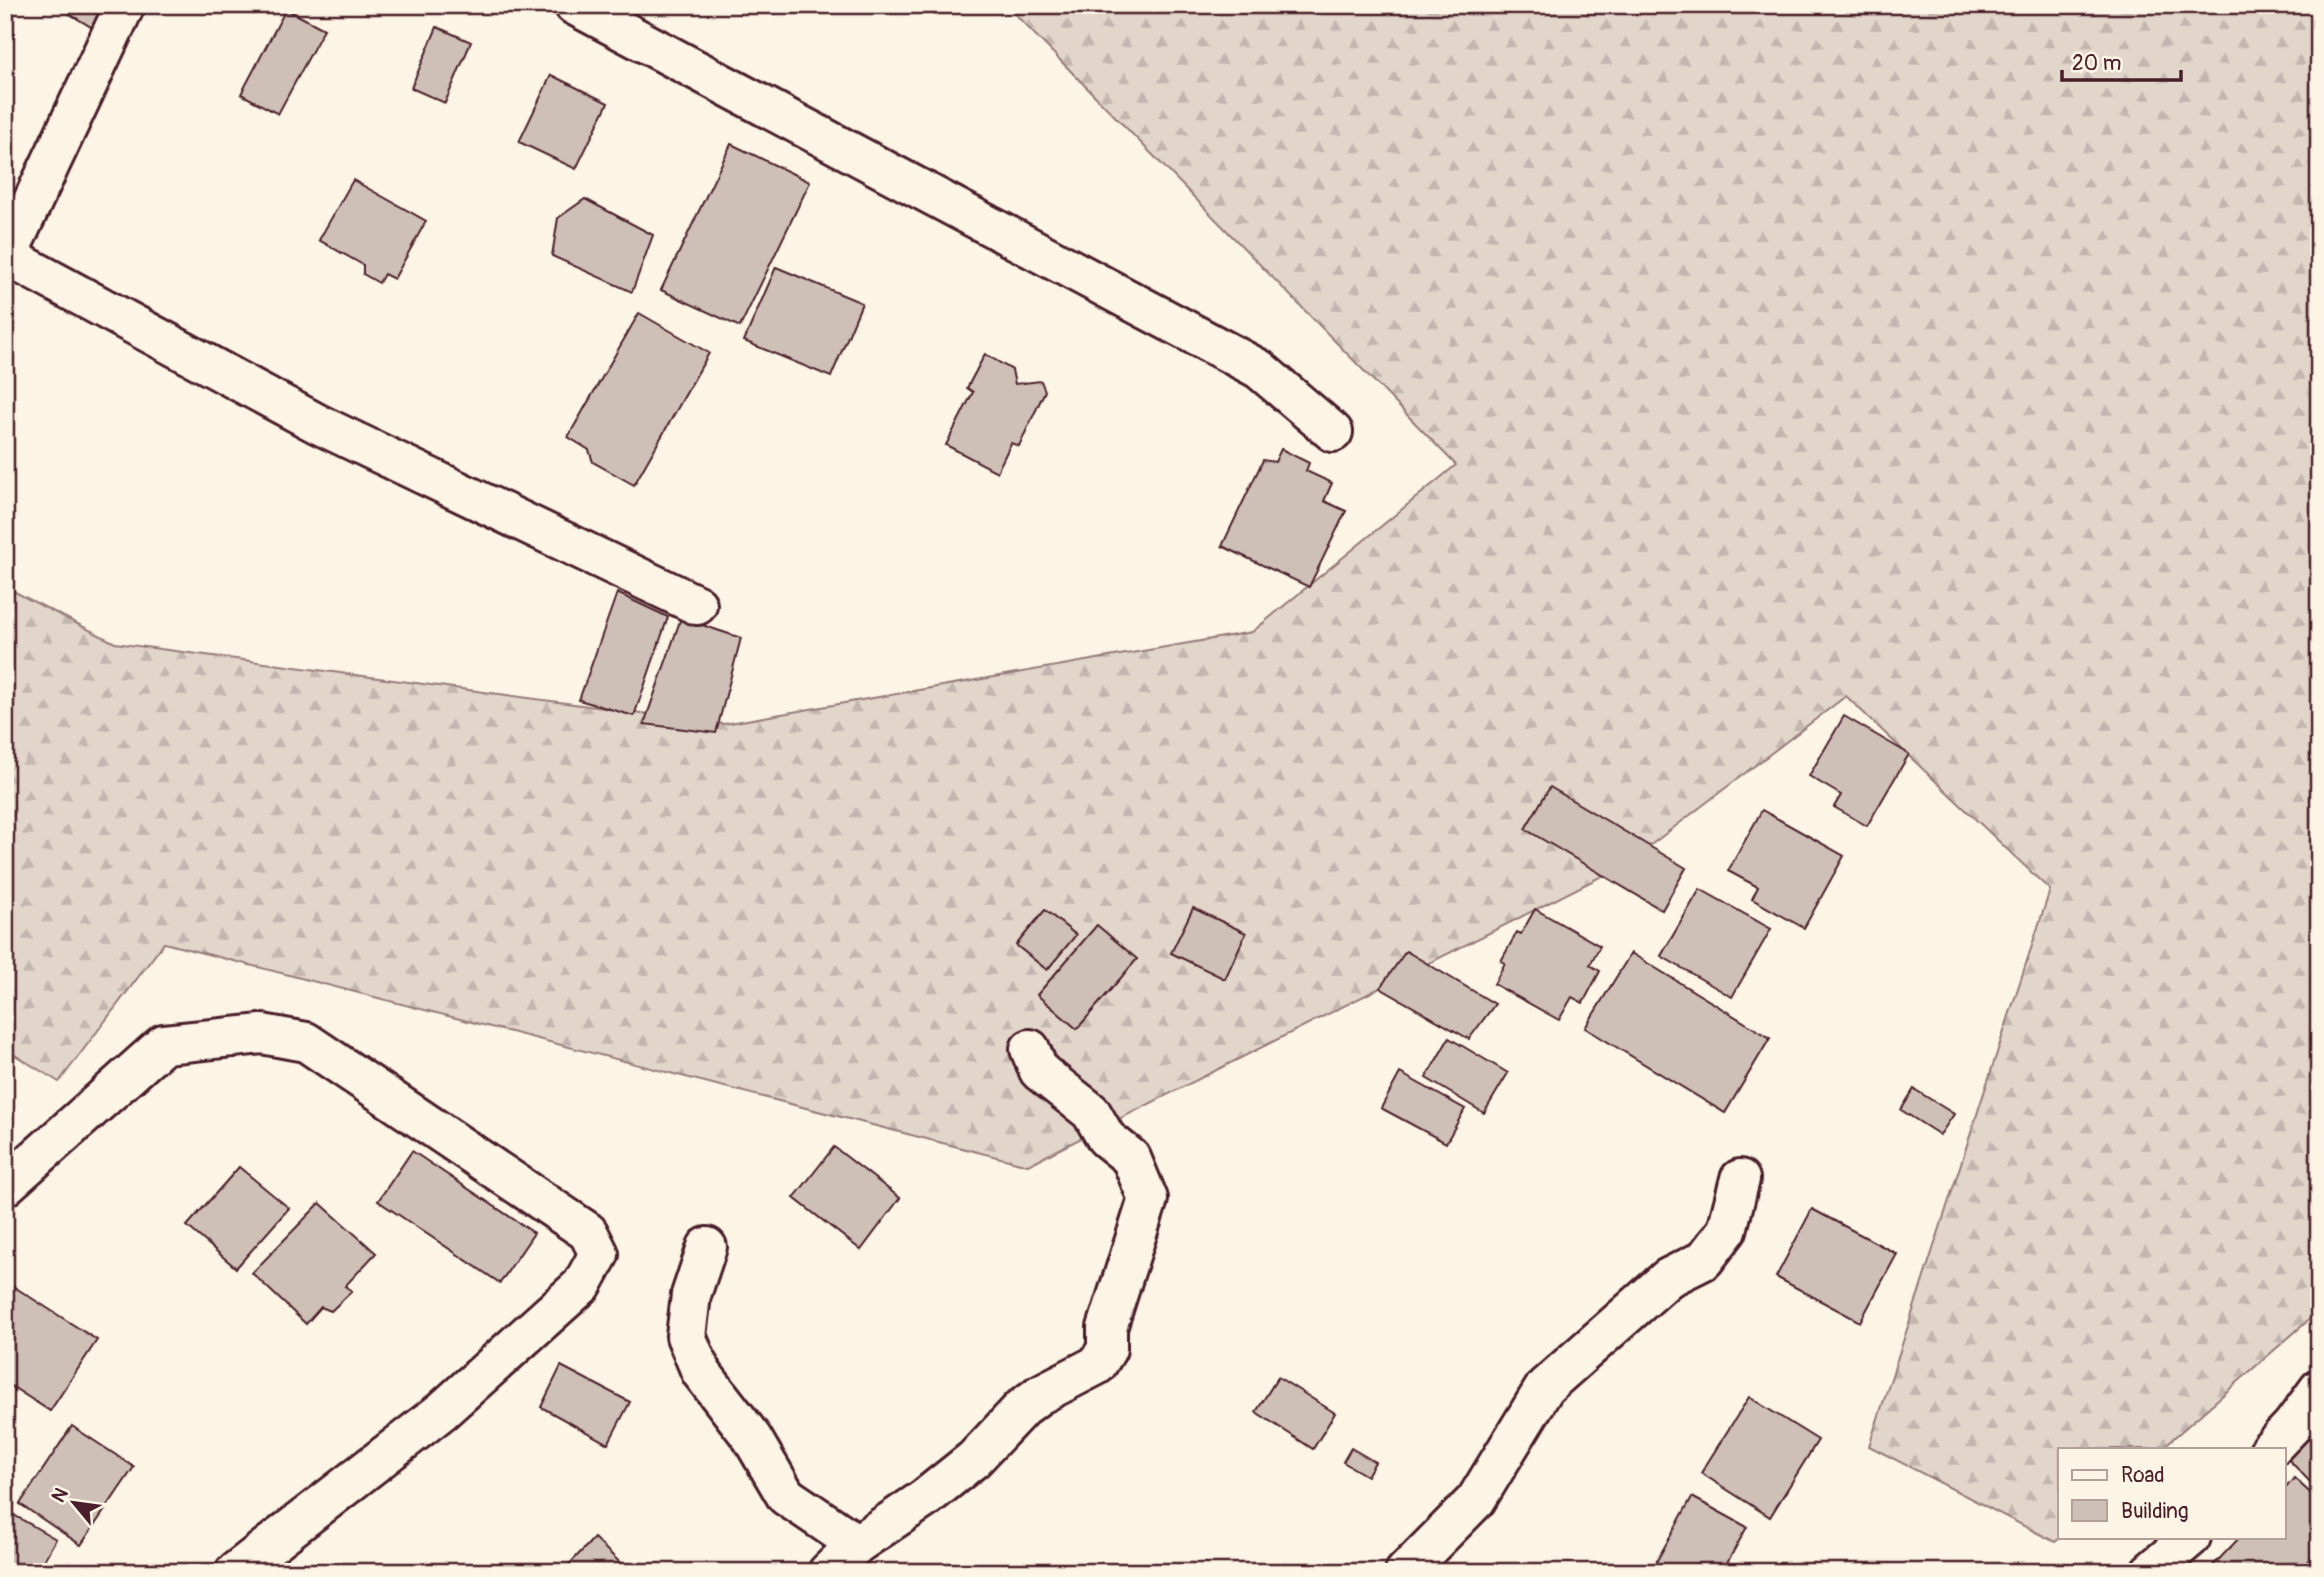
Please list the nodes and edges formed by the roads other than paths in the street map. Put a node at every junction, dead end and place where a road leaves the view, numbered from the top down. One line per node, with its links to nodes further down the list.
1 (125, 5): 3 (street)
2 (574, 5): 4 (street)
3 (6, 256): 5 (street)
4 (1333, 432)
5 (697, 605)
6 (1030, 1049): 13 (street)
7 (1740, 1179): 16 (street)
8 (5, 1186): 14 (street)
9 (707, 1247): 13 (street)
10 (2319, 1389): 11 (street)
11 (2271, 1448)
12 (2190, 1538): 17 (street)
13 (857, 1544): 15 (street)
14 (235, 1572)
15 (828, 1572)
16 (1405, 1572)
17 (2150, 1572)

